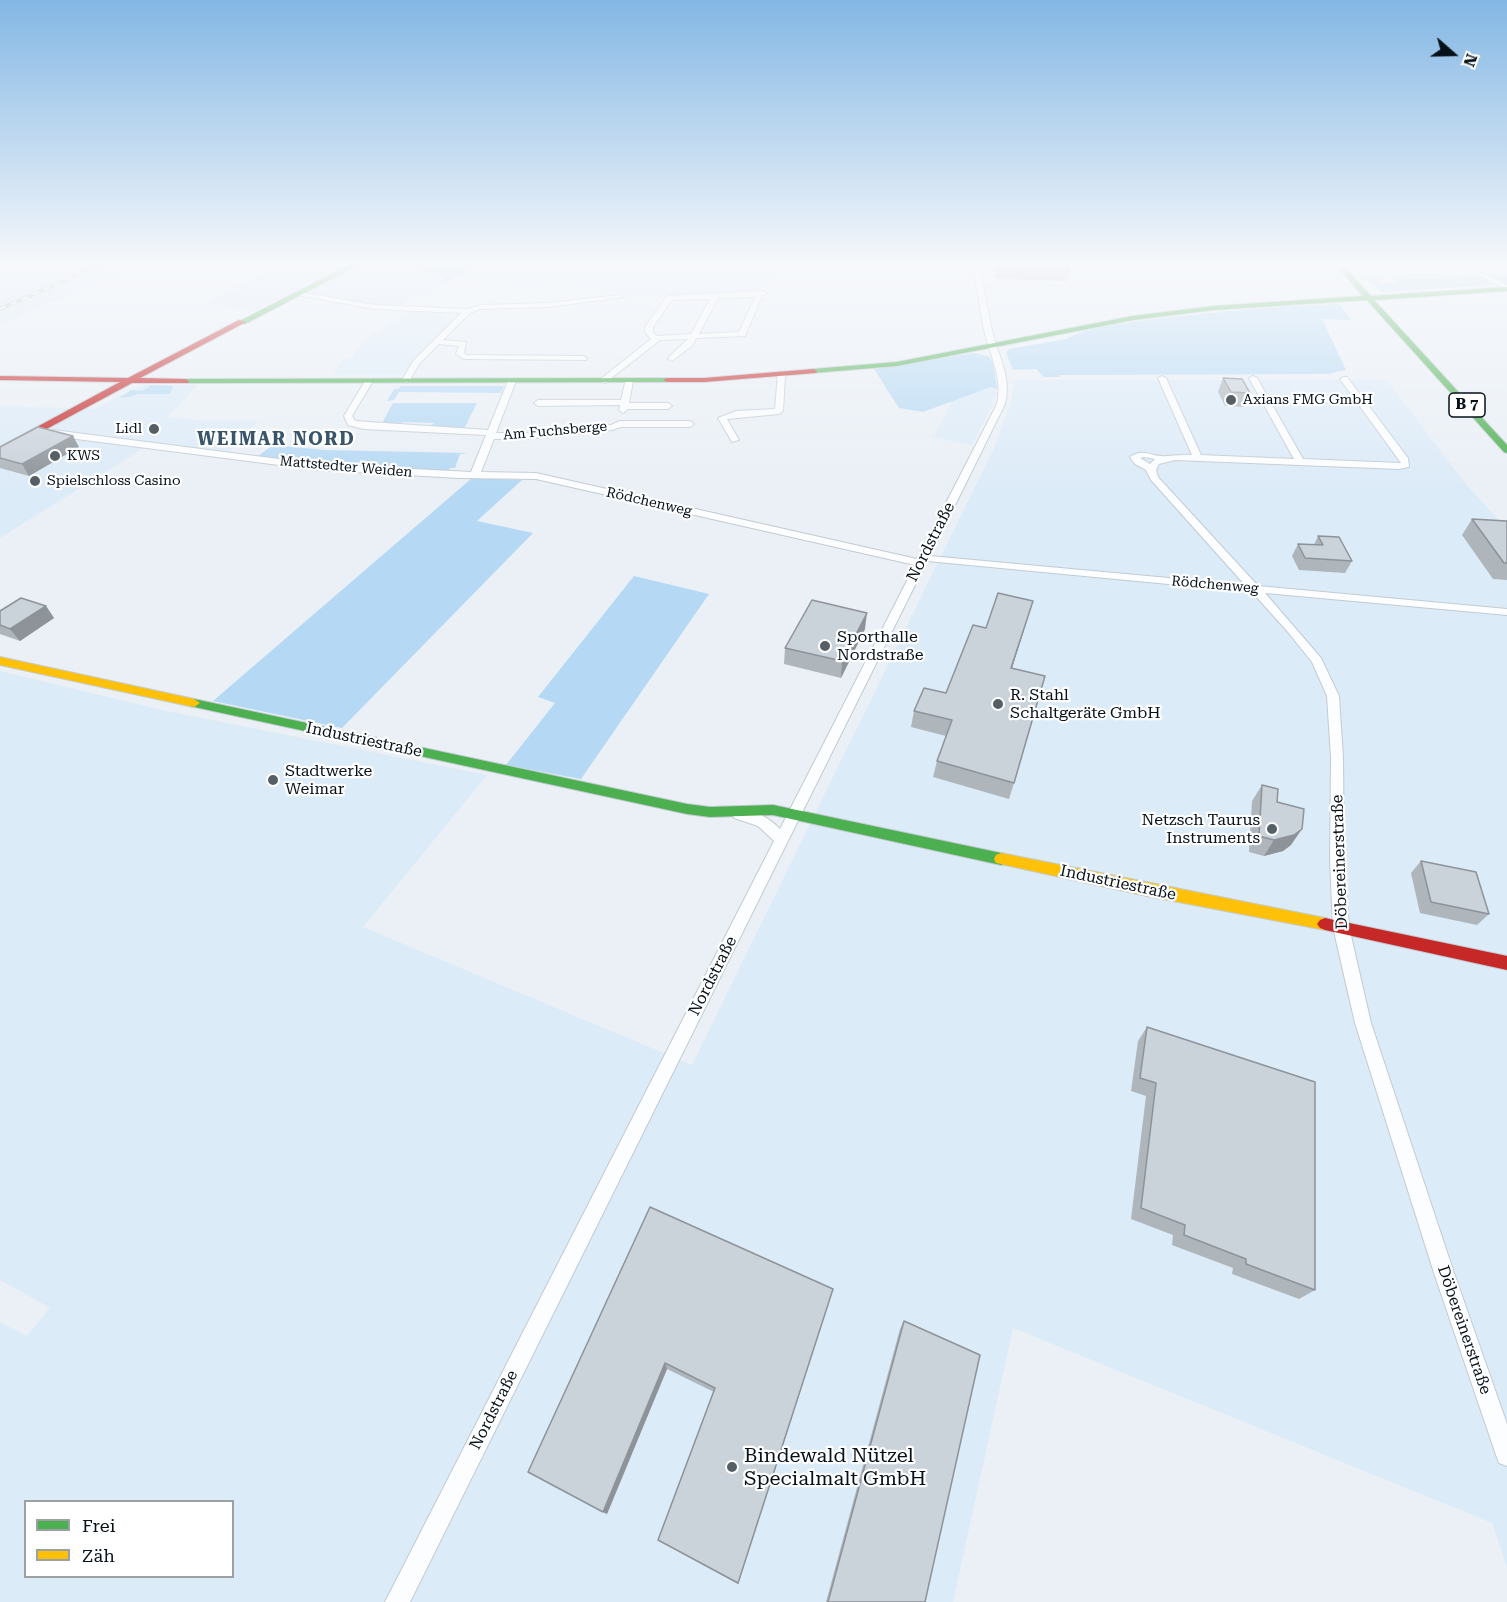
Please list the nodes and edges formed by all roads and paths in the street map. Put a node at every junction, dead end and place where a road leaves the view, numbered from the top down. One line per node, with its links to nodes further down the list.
1 (212, 339): 17 (street)
2 (441, 339): 8 (street)
3 (656, 339): 21 (street)
4 (693, 339): 11 (street)
5 (991, 339): 9 (street, Nordstraße)
6 (1034, 339): 9 (street)
7 (1406, 339): 31 (street, B 7)
8 (438, 342): 10 (street); 19 (street)
9 (993, 347): 12 (street); 38 (street, Nordstraße)
10 (583, 358)
11 (672, 359)
12 (781, 375): 22 (street); 30 (street)
13 (0, 378): 17 (street)
14 (1162, 378): 33 (street)
15 (1253, 378): 35 (street)
16 (1344, 379): 35 (street)
17 (130, 381): 18 (street); 28 (street)
18 (369, 381): 19 (street); 29 (street, Am Fuchsberge)
19 (405, 381): 20 (street)
20 (512, 381): 21 (street); 29 (street)
21 (602, 381): 22 (street)
22 (629, 381): 24 (street)
23 (538, 403): 24 (street, Am Fuchsberge)
24 (624, 404): 25 (street, Am Fuchsberge); 26 (street, Am Fuchsberge)
25 (668, 406)
26 (620, 424): 27 (street, Am Fuchsberge); 29 (street, Am Fuchsberge)
27 (690, 424)
28 (40, 429): 32 (street); 37 (street, Mattstedter Weiden)
29 (491, 434): 37 (street)
30 (735, 440)
31 (1507, 450)
32 (0, 451)
33 (1197, 457): 34 (street); 35 (street)
34 (1164, 459): 36 (street); 36 (street, Döbereinerstraße)
35 (1300, 462)
36 (1152, 469): 39 (street, Döbereinerstraße)
37 (475, 475): 38 (street, Rödchenweg)
38 (922, 561): 39 (street, Rödchenweg); 43 (street, Nordstraße)
39 (1256, 588): 40 (street, Rödchenweg); 45 (street, Döbereinerstraße)
40 (1507, 612)
41 (0, 661): 42 (street, Industriestraße)
42 (730, 812): 43 (street, Industriestraße); 44 (street, Industriestraße)
43 (794, 814): 44 (street, Nordstraße); 45 (street, Industriestraße)
44 (781, 840): 48 (street, Nordstraße)
45 (1341, 927): 46 (street, Industriestraße); 47 (street, Döbereinerstraße)
46 (1507, 963)
47 (1507, 1455)
48 (397, 1602)

